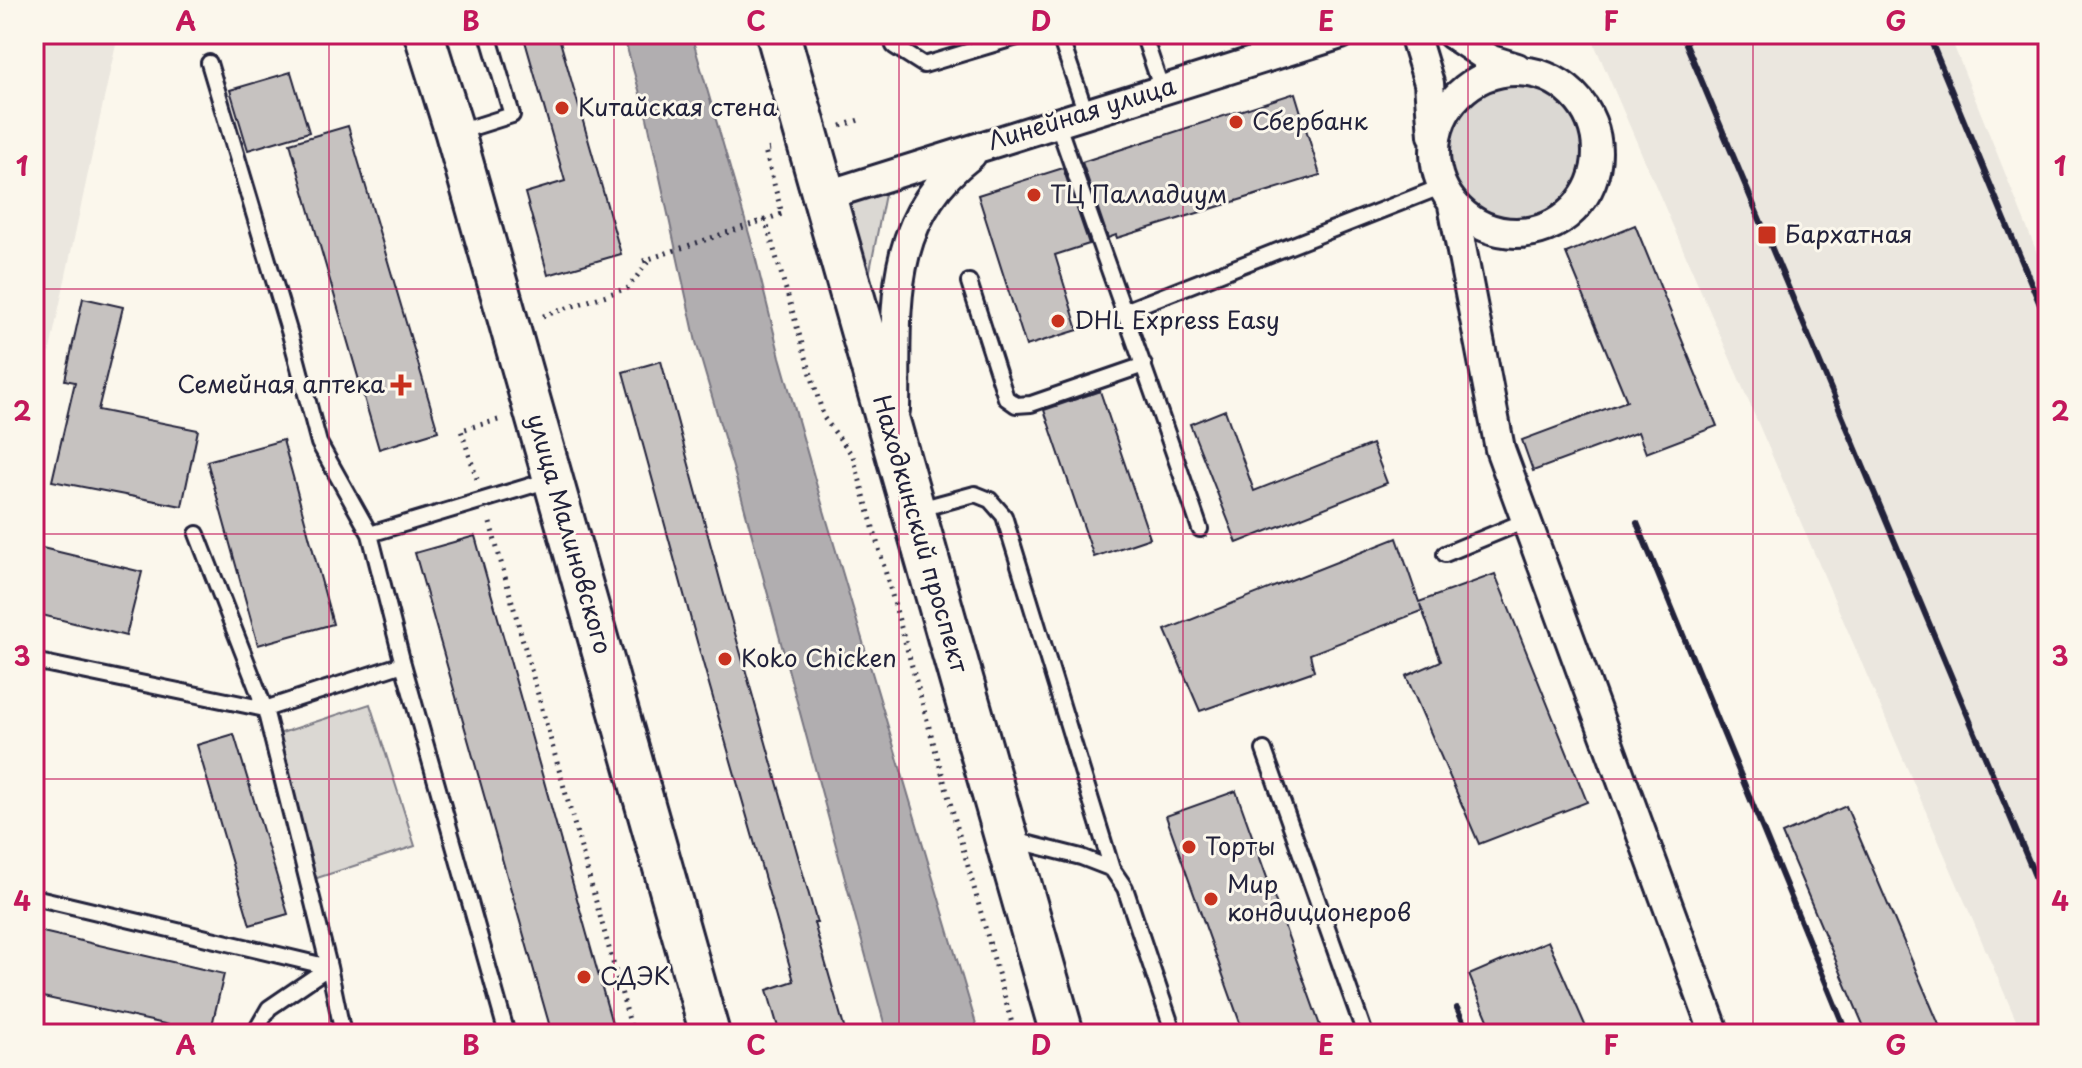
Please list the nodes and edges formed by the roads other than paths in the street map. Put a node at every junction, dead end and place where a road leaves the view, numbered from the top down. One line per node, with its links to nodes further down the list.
1 (424, 34): 16 (main road, улица Малиновского)
2 (488, 34): 16 (lane)
3 (778, 34): 19 (main road, Находкинский проспект)
4 (890, 34): 5 (lane)
5 (1027, 34)
6 (1059, 34): 14 (lane)
7 (1143, 34): 13 (lane)
8 (1341, 34): 13 (street, Линейная улица)
9 (1414, 34): 18 (street)
10 (1452, 34): 12 (street)
11 (209, 63): 30 (lane)
12 (1526, 70): 18 (street); 20 (street)
13 (1162, 90): 14 (street, Линейная улица)
14 (1086, 113): 15 (street, Линейная улица)
15 (1057, 122): 17 (street, Линейная улица); 22 (lane)
16 (455, 133): 25 (main road, улица Малиновского)
17 (985, 145): 19 (street, Линейная улица); 24 (street)
18 (1434, 149): 20 (street)
19 (824, 196): 24 (main road, Находкинский проспект)
20 (1448, 196): 22 (lane); 27 (street)
21 (969, 282): 23 (lane)
22 (1122, 312): 23 (lane)
23 (1144, 365): 28 (lane)
24 (895, 446): 26 (main road, Находкинский проспект)
25 (553, 479): 30 (lane); 43 (main road, улица Малиновского)
26 (913, 511): 36 (main road, Находкинский проспект); 37 (lane)
27 (1525, 521): 31 (lane); 47 (street)
28 (1200, 529)
29 (197, 534): 34 (lane)
30 (370, 534): 33 (lane)
31 (1445, 554)
32 (34, 661): 34 (lane)
33 (403, 664): 34 (lane); 42 (lane)
34 (265, 709): 39 (lane)
35 (1264, 750): 46 (lane)
36 (1006, 838): 37 (lane); 44 (main road, Находкинский проспект)
37 (1112, 869): 45 (lane)
38 (34, 897): 39 (lane)
39 (329, 967): 40 (lane); 41 (lane)
40 (254, 1034)
41 (343, 1034)
42 (507, 1034)
43 (710, 1034)
44 (1062, 1034)
45 (1174, 1034)
46 (1365, 1034)
47 (1715, 1034)

